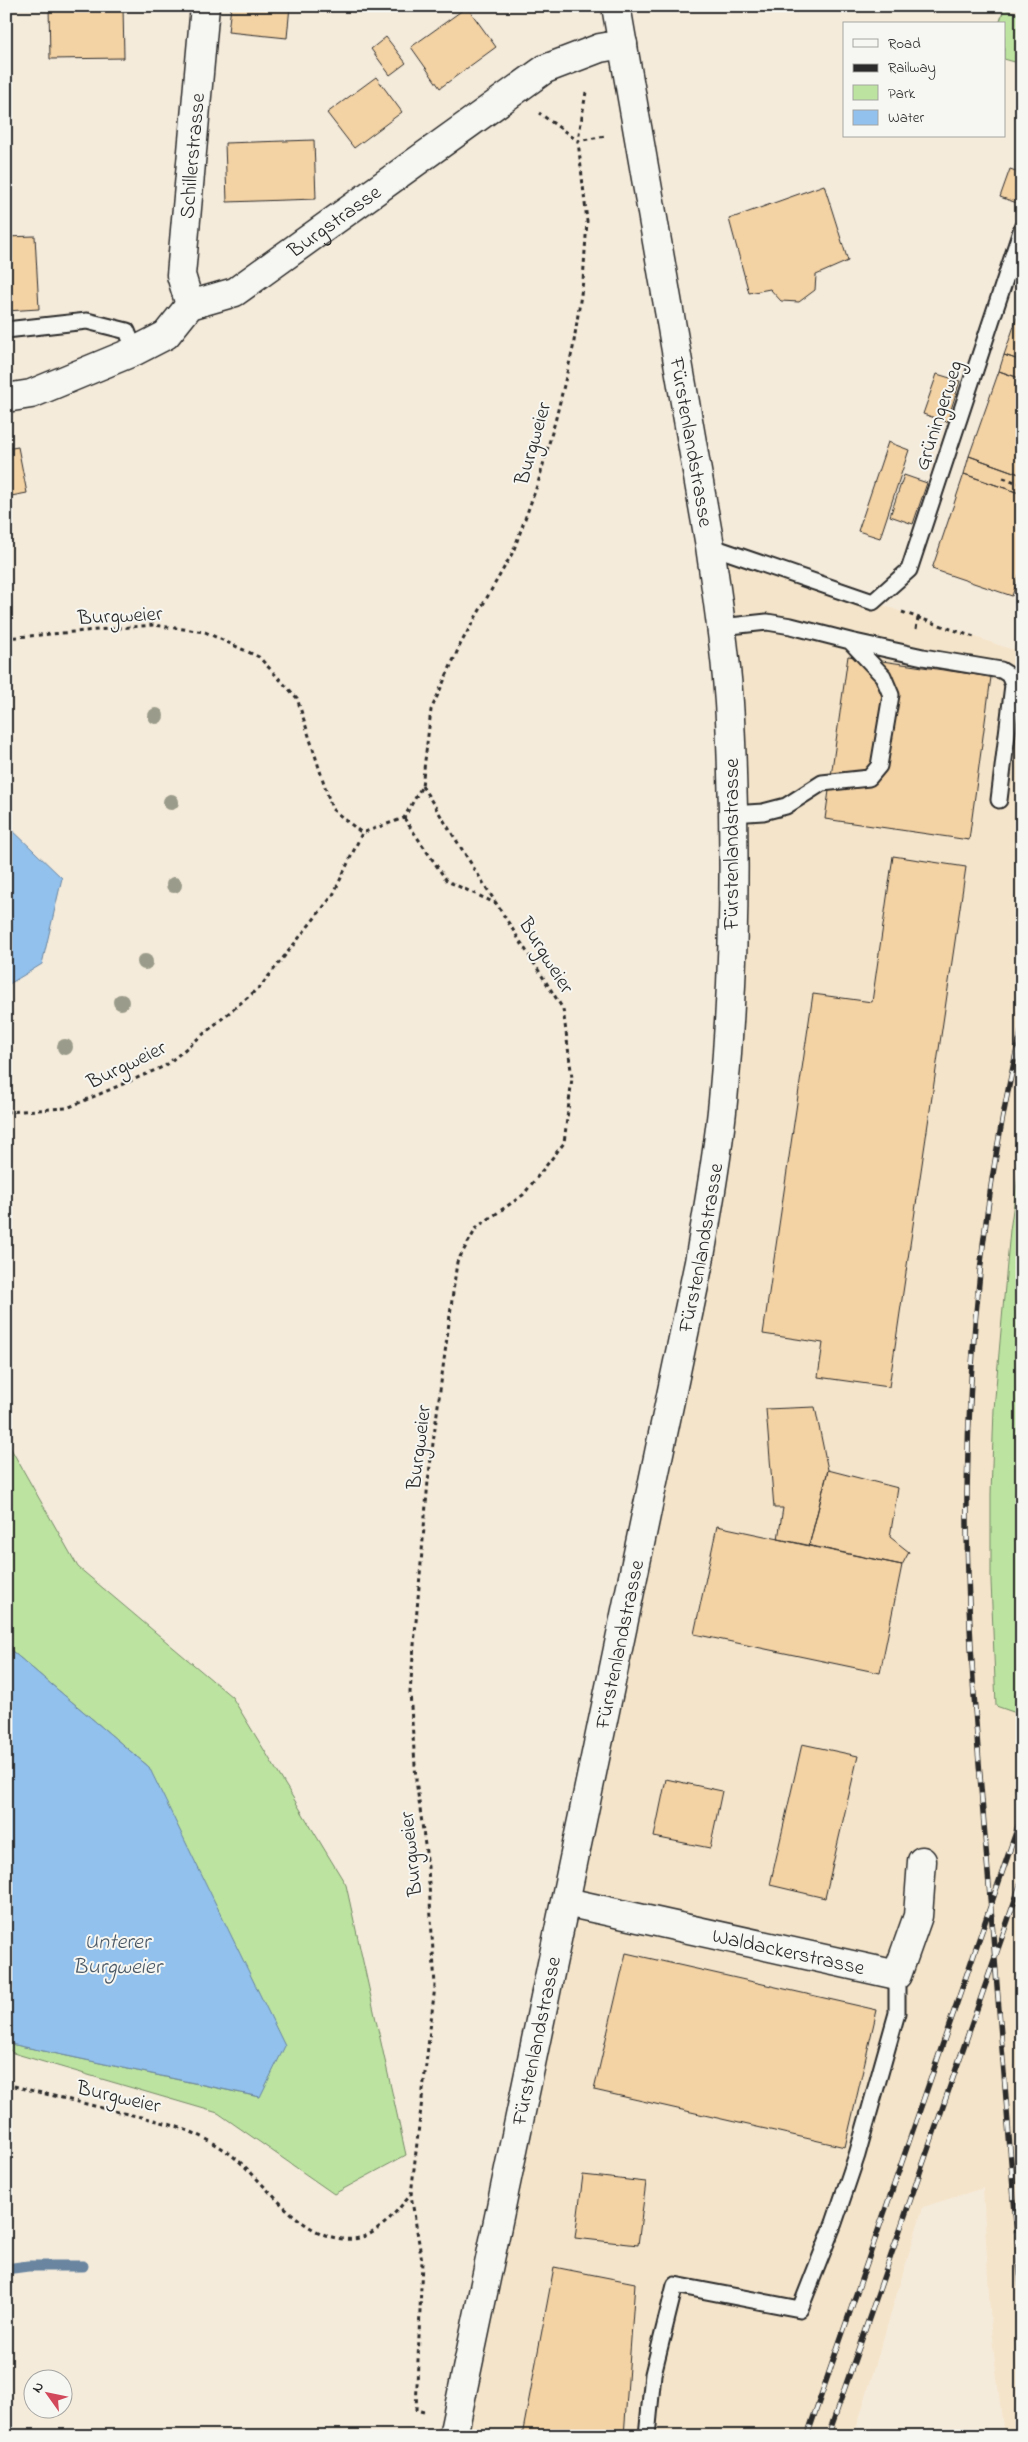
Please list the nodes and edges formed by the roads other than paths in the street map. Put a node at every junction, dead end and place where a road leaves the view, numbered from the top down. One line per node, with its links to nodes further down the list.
1 (205, 6): 5 (main road, Schillerstrasse)
2 (616, 6): 3 (main road)
3 (623, 44): 5 (main road, Burgstrasse); 9 (main road, Fürstenlandstrasse)
4 (1022, 228): 9 (lane, Grüningerweg)
5 (190, 305): 7 (main road)
6 (6, 330): 7 (lane)
7 (135, 351): 8 (main road)
8 (6, 398)
9 (710, 546): 10 (main road, Fürstenlandstrasse)
10 (721, 628): 11 (lane); 13 (main road, Fürstenlandstrasse)
11 (850, 641): 12 (lane); 13 (lane)
12 (1000, 800)
13 (732, 814): 15 (main road, Fürstenlandstrasse)
14 (922, 1861): 16 (main road)
15 (566, 1902): 16 (main road, Waldackerstrasse); 17 (main road, Fürstenlandstrasse)
16 (897, 1975): 18 (lane)
17 (453, 2436)
18 (647, 2436)

